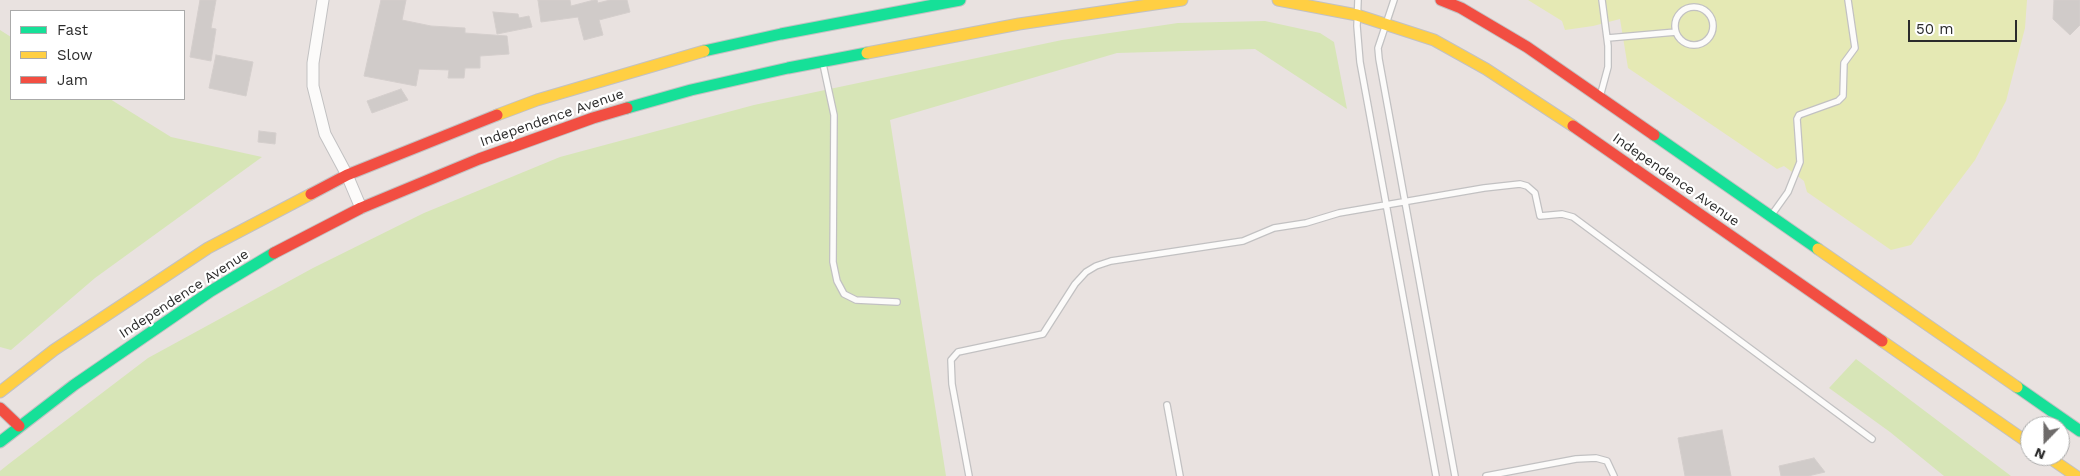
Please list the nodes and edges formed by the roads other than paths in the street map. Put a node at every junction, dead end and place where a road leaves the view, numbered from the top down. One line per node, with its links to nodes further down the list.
1 (323, 0): 17 (street)
2 (960, 0): 17 (main road, Independence Avenue)
3 (1182, 0): 15 (main road, Independence Avenue)
4 (1278, 0): 11 (main road, Independence Avenue)
5 (1358, 0): 11 (lane)
6 (1394, 0): 12 (lane)
7 (1441, 0): 16 (main road, Independence Avenue)
8 (1602, 0): 14 (lane)
9 (1848, 0): 21 (lane)
10 (1688, 3): 13 (lane); 13 (lane)
11 (1356, 15): 12 (main road, Independence Avenue); 19 (lane)
12 (1386, 25): 18 (lane); 28 (main road, Independence Avenue)
13 (1676, 32): 14 (lane)
14 (1608, 38): 16 (lane)
15 (822, 61): 20 (main road, Independence Avenue); 22 (lane)
16 (1599, 98): 21 (main road, Independence Avenue)
17 (347, 174): 20 (street); 23 (main road, Independence Avenue)
18 (1404, 202): 19 (lane); 29 (lane); 35 (lane)
19 (1386, 206): 32 (lane); 34 (lane)
20 (361, 208): 26 (main road, Independence Avenue)
21 (1770, 216): 27 (main road, Independence Avenue)
22 (897, 302)
23 (0, 392)
24 (1167, 405): 33 (lane)
25 (0, 408): 26 (main road)
26 (19, 426): 30 (main road, Independence Avenue)
27 (2080, 431)
28 (2020, 437)
29 (1872, 439)
30 (0, 442)
31 (2062, 466): 38 (main road)
32 (969, 476)
33 (1180, 476)
34 (1436, 476)
35 (1454, 476)
36 (1486, 476): 37 (lane)
37 (1614, 476)
38 (2076, 476)

